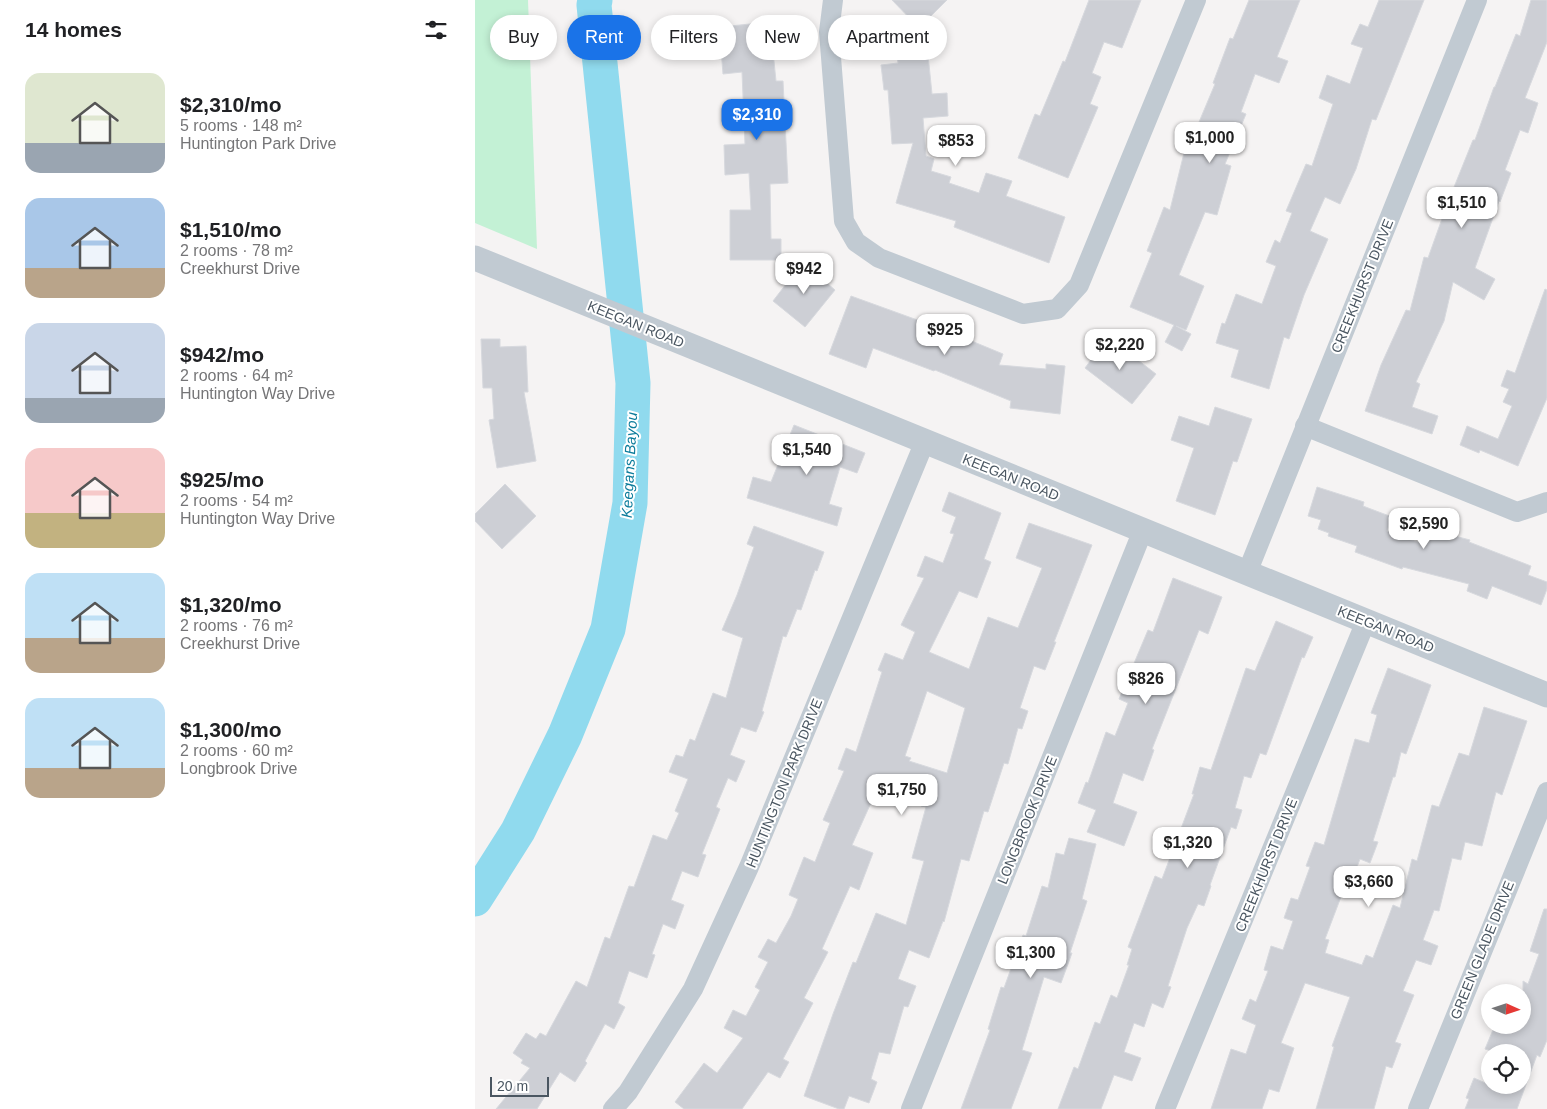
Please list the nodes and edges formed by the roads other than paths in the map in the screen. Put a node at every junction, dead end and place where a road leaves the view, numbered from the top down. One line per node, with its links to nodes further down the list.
1 (833, 0): 2 (street)
2 (1197, 0)
3 (1477, 0): 5 (street, CREEKHURST DRIVE)
4 (477, 262): 6 (street, KEEGAN ROAD)
5 (1305, 426): 7 (street); 9 (street, CREEKHURST DRIVE)
6 (925, 441): 8 (street, KEEGAN ROAD); 13 (street, HUNTINGTON PARK DRIVE)
7 (1547, 502)
8 (1143, 530): 9 (street, KEEGAN ROAD); 14 (street, LONGBROOK DRIVE)
9 (1247, 572): 10 (street, KEEGAN ROAD)
10 (1366, 621): 11 (street, KEEGAN ROAD); 15 (street, CREEKHURST DRIVE)
11 (1547, 695)
12 (1547, 792): 16 (street, GREEN GLADE DRIVE)
13 (613, 1109)
14 (911, 1109)
15 (1165, 1109)
16 (1418, 1109)

